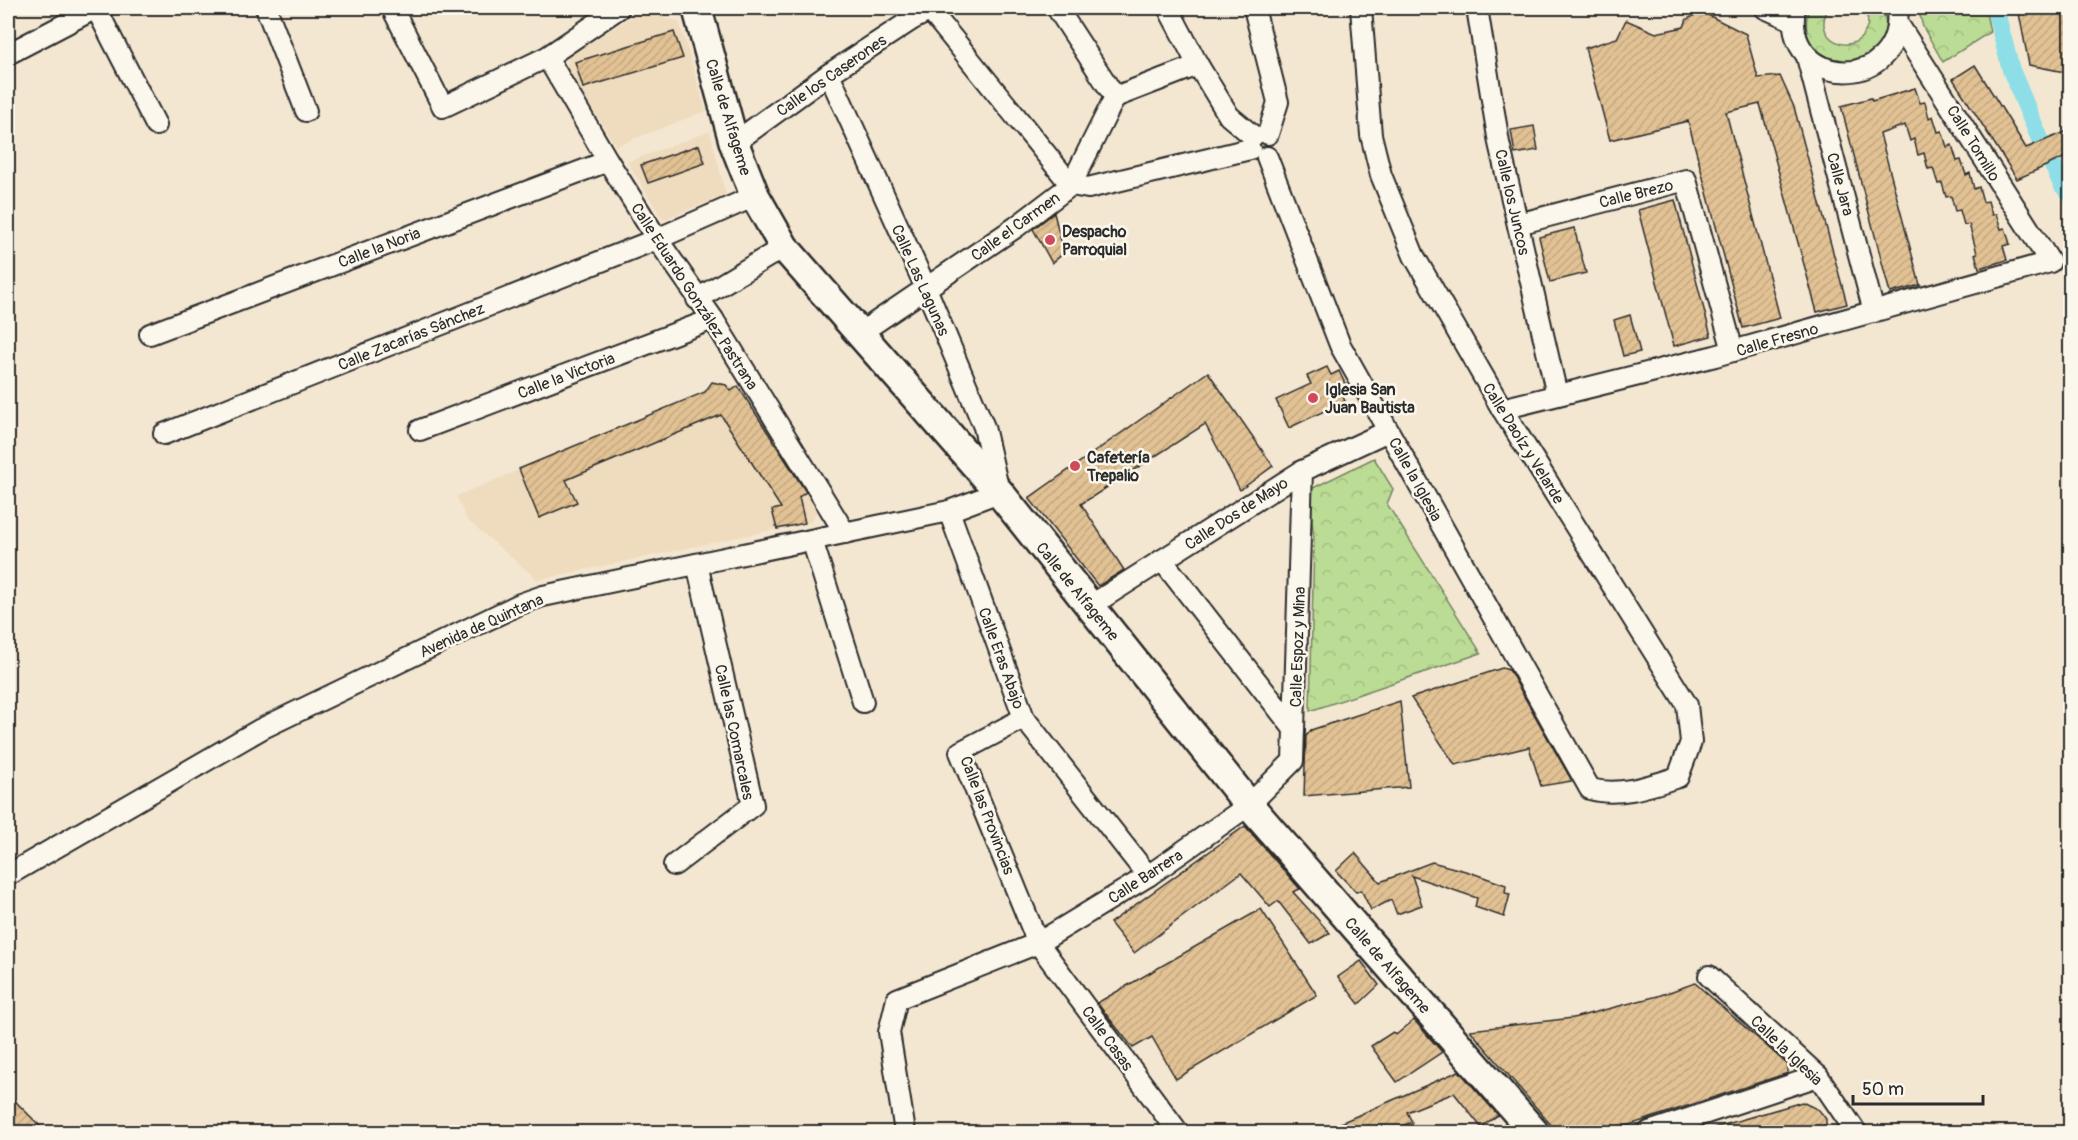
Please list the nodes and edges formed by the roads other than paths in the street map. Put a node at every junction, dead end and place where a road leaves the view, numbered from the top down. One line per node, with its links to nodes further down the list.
1 (96, 8): 15 (street); 22 (street)
2 (266, 8): 21 (street)
3 (392, 8): 16 (street)
4 (619, 8): 16 (street)
5 (697, 8): 23 (street, Calle de Alfageme)
6 (1057, 8): 20 (street)
7 (1168, 8): 18 (street, Calle la Iglesia)
8 (1254, 8): 24 (street)
9 (1361, 8): 40 (street, Calle Daoíz y Velarde)
10 (1477, 8): 28 (street, Calle los Juncos)
11 (1765, 8): 13 (street)
12 (923, 10): 19 (street, Calle los Caserones); 26 (street)
13 (1794, 14): 17 (street, Calle Jara)
14 (1897, 16): 17 (street); 31 (street, Calle Tomillo)
15 (8, 54)
16 (547, 57): 25 (street, Calle Eduardo González Pastrana)
17 (1807, 57): 34 (street, Calle Jara)
18 (1198, 64): 20 (street); 24 (street, Calle la Iglesia)
19 (829, 74): 23 (street, Calle los Caserones); 32 (street, Calle Las Lagunas)
20 (1115, 97): 26 (street)
21 (306, 111)
22 (156, 125)
23 (734, 143): 27 (street, Calle de Alfageme)
24 (1259, 144): 26 (street, Calle el Carmen); 42 (street, Calle la Iglesia)
25 (608, 161): 29 (street, Calle Eduardo González Pastrana); 37 (street, Calle la Noria)
26 (1071, 185): 32 (street, Calle el Carmen)
27 (755, 196): 29 (street, Calle Zacarías Sánchez); 30 (street, Calle de Alfageme)
28 (1518, 224): 38 (street, Calle Brezo); 39 (street, Calle los Juncos)
29 (657, 239): 33 (street, Calle Eduardo González Pastrana); 43 (street, Calle Zacarías Sánchez)
30 (784, 247): 33 (street); 36 (street, Calle de Alfageme)
31 (2050, 262): 34 (street, Calle Fresno)
32 (926, 288): 36 (street, Calle el Carmen); 45 (street, Calle Las Lagunas)
33 (697, 298): 35 (street, Calle Eduardo González Pastrana)
34 (1874, 312): 38 (street, Calle Fresno)
35 (713, 319): 41 (street, Calle la Victoria); 47 (street, Calle Eduardo González Pastrana)
36 (860, 333): 45 (street, Calle de Alfageme)
37 (150, 334)
38 (1732, 351): 39 (street, Calle Fresno)
39 (1557, 395): 40 (street, Calle Fresno)
40 (1502, 409): 55 (street, Calle Daoíz y Velarde)
41 (420, 430)
42 (1388, 431): 44 (street, Calle Dos de Mayo); 55 (street, Calle la Iglesia)
43 (164, 434)
44 (1302, 471): 49 (street, Calle Dos de Mayo); 54 (street, Calle Espoz y Mina)
45 (999, 492): 46 (street, Avenida de Quintana); 51 (street, Calle de Alfageme)
46 (949, 511): 47 (street, Avenida de Quintana); 53 (street, Calle Eras Abajo)
47 (845, 533): 48 (street, Avenida de Quintana)
48 (812, 540): 50 (street, Avenida de Quintana); 52 (street)
49 (1162, 560): 51 (street, Calle Dos de Mayo); 54 (street)
50 (697, 564): 57 (street, Calle las Comarcales); 58 (street, Avenida de Quintana)
51 (1090, 606): 56 (street, Calle de Alfageme)
52 (863, 702)
53 (1024, 718): 59 (street, Calle Eras Abajo); 60 (street, Calle las Provincias)
54 (1294, 729): 56 (street, Calle Espoz y Mina)
55 (1590, 789)
56 (1249, 805): 59 (street, Calle Barrera); 65 (street, Calle de Alfageme)
57 (674, 865)
58 (8, 875)
59 (1148, 876): 60 (street, Calle Barrera)
60 (1038, 943): 63 (street, Calle Barrera); 64 (street, Calle Casas)
61 (1709, 976): 62 (street, Calle la Iglesia)
62 (1818, 1076): 66 (street); 67 (street, Calle la Iglesia)
63 (905, 1132)
64 (1178, 1132)
65 (1534, 1132)
66 (1649, 1132)
67 (1856, 1132)

